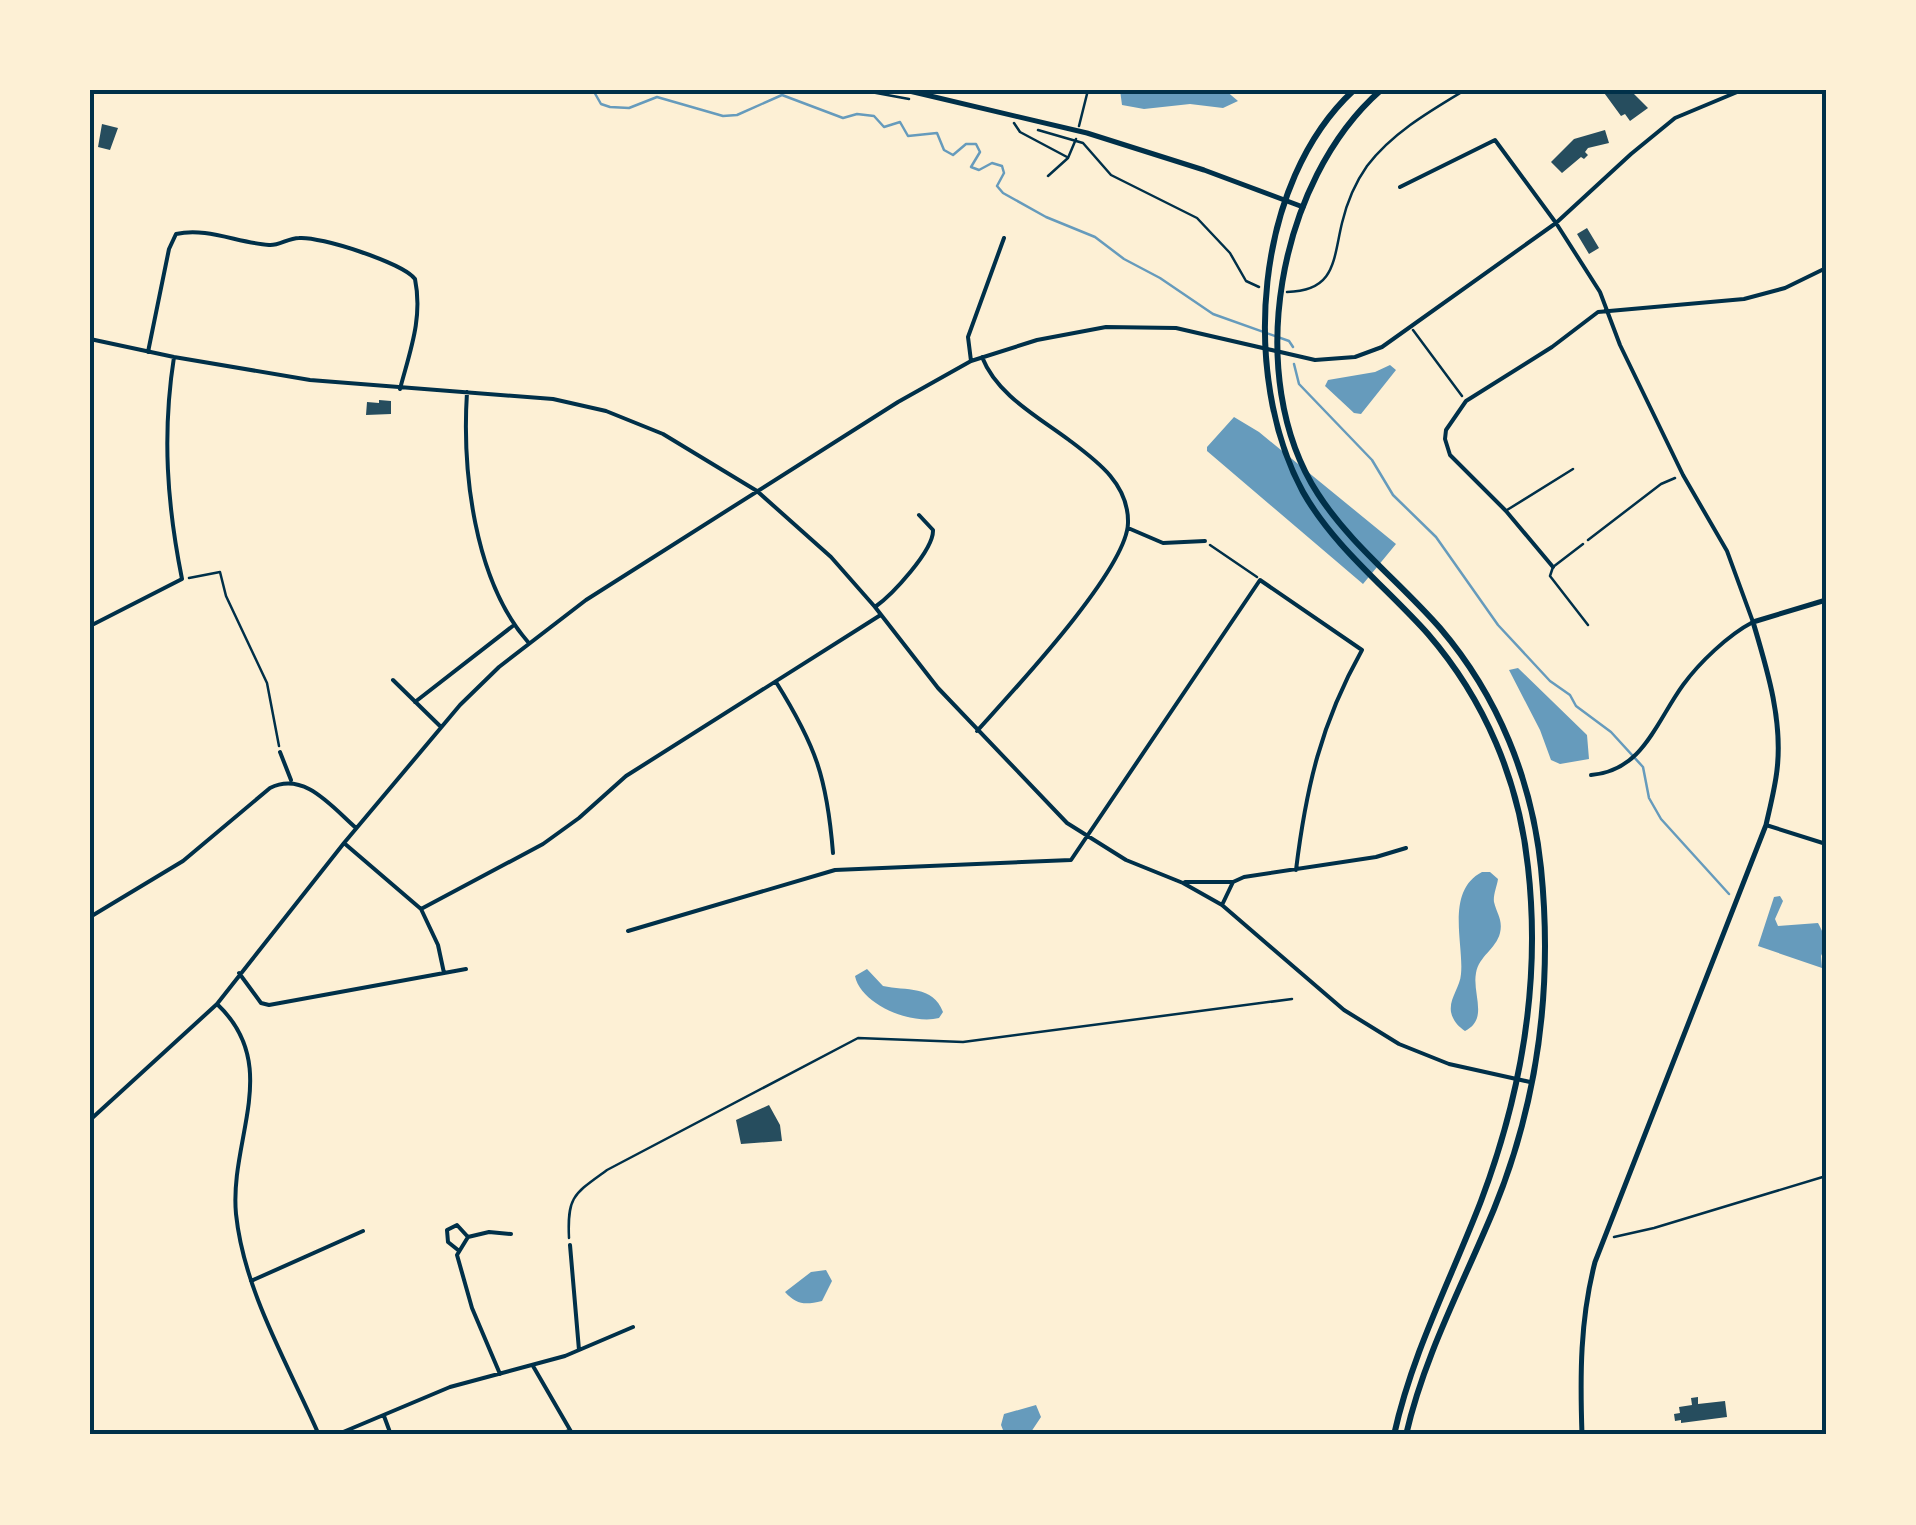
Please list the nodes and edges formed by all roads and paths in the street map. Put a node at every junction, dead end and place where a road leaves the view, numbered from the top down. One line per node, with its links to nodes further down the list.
1 (905, 90): 10 (street)
2 (1354, 90): 10 (main road)
3 (1381, 90): 11 (main road)
4 (1742, 90): 12 (street)
5 (1014, 123): 8 (path)
6 (1061, 136): 7 (path)
7 (1084, 142)
8 (1048, 176)
9 (1400, 187): 12 (street)
10 (1286, 201): 11 (street); 71 (main road)
11 (1303, 206): 72 (main road)
12 (1556, 223): 15 (street); 16 (street)
13 (1004, 238): 21 (street)
14 (1826, 268): 15 (street)
15 (1608, 308): 24 (street); 26 (street)
16 (1411, 327): 19 (street); 24 (path)
17 (90, 339): 18 (street)
18 (148, 352): 20 (street); 22 (street)
19 (982, 357): 21 (street); 30 (street)
20 (174, 358): 22 (street); 34 (street)
21 (970, 361): 27 (street)
22 (400, 389): 23 (street)
23 (467, 392): 27 (street); 40 (street)
24 (1466, 401): 28 (street)
25 (1573, 469): 28 (lane)
26 (1683, 475): 32 (path); 39 (street)
27 (757, 492): 37 (street); 43 (street)
28 (1506, 511): 33 (street)
29 (920, 515): 37 (street)
30 (1128, 528): 31 (street); 48 (street)
31 (1205, 541): 35 (path)
32 (1583, 544): 33 (lane)
33 (1553, 567): 41 (lane)
34 (182, 579): 42 (street); 49 (path)
35 (1260, 580): 54 (street); 59 (street)
36 (1826, 600): 39 (street)
37 (875, 607): 38 (street)
38 (880, 615): 45 (street); 48 (street)
39 (1752, 622): 50 (street); 52 (street)
40 (516, 624): 43 (street); 46 (street)
41 (1588, 625)
42 (90, 626)
43 (528, 642): 47 (street)
44 (393, 680): 46 (street)
45 (776, 682): 58 (street); 63 (street)
46 (415, 702): 47 (street)
47 (441, 727): 53 (street)
48 (977, 732): 54 (street)
49 (280, 752): 51 (street)
50 (1592, 776)
51 (292, 781): 53 (street); 64 (street)
52 (1766, 825): 56 (street); 94 (street)
53 (356, 828): 55 (street)
54 (1088, 837): 60 (street); 65 (street)
55 (344, 843): 63 (street); 67 (street)
56 (1826, 844)
57 (1406, 848): 59 (street)
58 (834, 853)
59 (1296, 870): 61 (street)
60 (1183, 882): 61 (street); 62 (street)
61 (1232, 882): 62 (street)
62 (1222, 905): 71 (street)
63 (421, 908): 68 (street)
64 (90, 917)
65 (628, 931)
66 (466, 968): 68 (street)
67 (240, 973): 68 (street); 70 (street)
68 (444, 973)
69 (1292, 998): 79 (path)
70 (217, 1004): 73 (street); 81 (street)
71 (1518, 1080): 72 (street); 92 (main road)
72 (1534, 1083): 93 (main road)
73 (90, 1120)
74 (1826, 1176): 77 (path)
75 (363, 1231): 81 (street)
76 (511, 1234): 78 (street)
77 (1614, 1236)
78 (468, 1237): 80 (street); 80 (street)
79 (570, 1245): 83 (street)
80 (458, 1250): 85 (street)
81 (251, 1281): 88 (street)
82 (633, 1327): 83 (street)
83 (579, 1350): 84 (street)
84 (533, 1366): 85 (street); 87 (street)
85 (500, 1374): 86 (street)
86 (383, 1416): 89 (street); 90 (street)
87 (571, 1433): 91 (street)
88 (318, 1435)
89 (336, 1435)
90 (392, 1435)
91 (553, 1435)
92 (1394, 1435)
93 (1406, 1435)
94 (1582, 1435)

